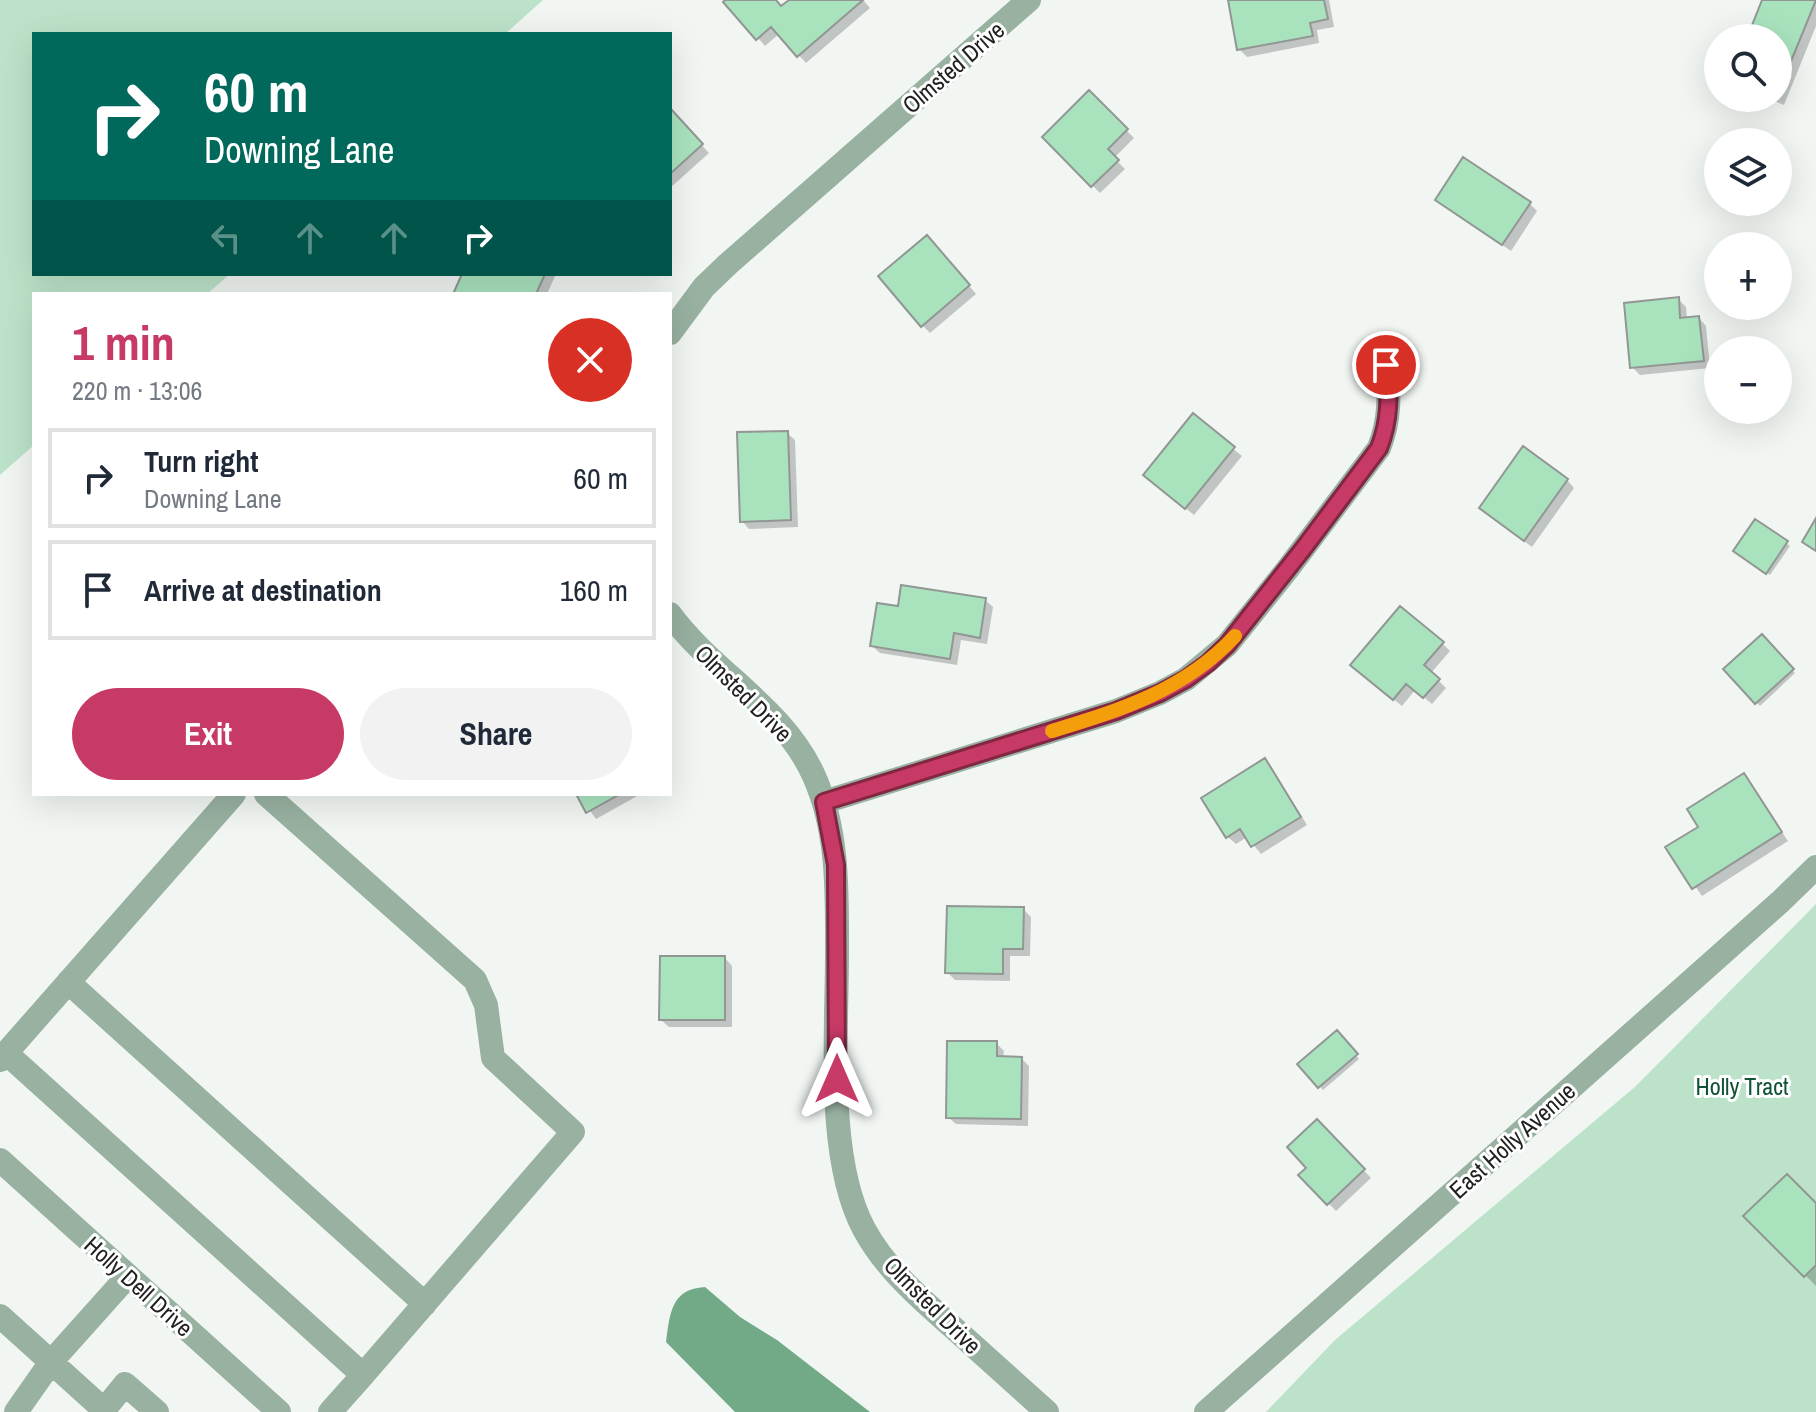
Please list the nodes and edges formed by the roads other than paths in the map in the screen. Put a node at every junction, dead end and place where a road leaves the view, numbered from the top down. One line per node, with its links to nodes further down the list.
1 (1029, 0): 2 (street, Olmsted Drive)
2 (672, 330)
3 (1386, 365): 7 (street)
4 (672, 616): 7 (street, Olmsted Drive)
5 (232, 796): 9 (street)
6 (268, 796): 13 (street)
7 (824, 802): 22 (street, Olmsted Drive)
8 (1816, 867): 23 (street, East Holly Avenue)
9 (68, 982): 10 (street); 13 (street)
10 (3, 1057): 16 (street)
11 (0, 1160): 12 (street, Holly Dell Drive)
12 (128, 1276): 15 (street); 20 (street, Holly Dell Drive)
13 (425, 1304): 16 (street)
14 (0, 1316): 15 (street)
15 (51, 1362): 17 (street); 18 (street)
16 (363, 1375): 21 (street)
17 (103, 1411): 19 (street)
18 (16, 1412)
19 (157, 1412)
20 (279, 1412)
21 (330, 1412)
22 (1047, 1412)
23 (1206, 1412)

